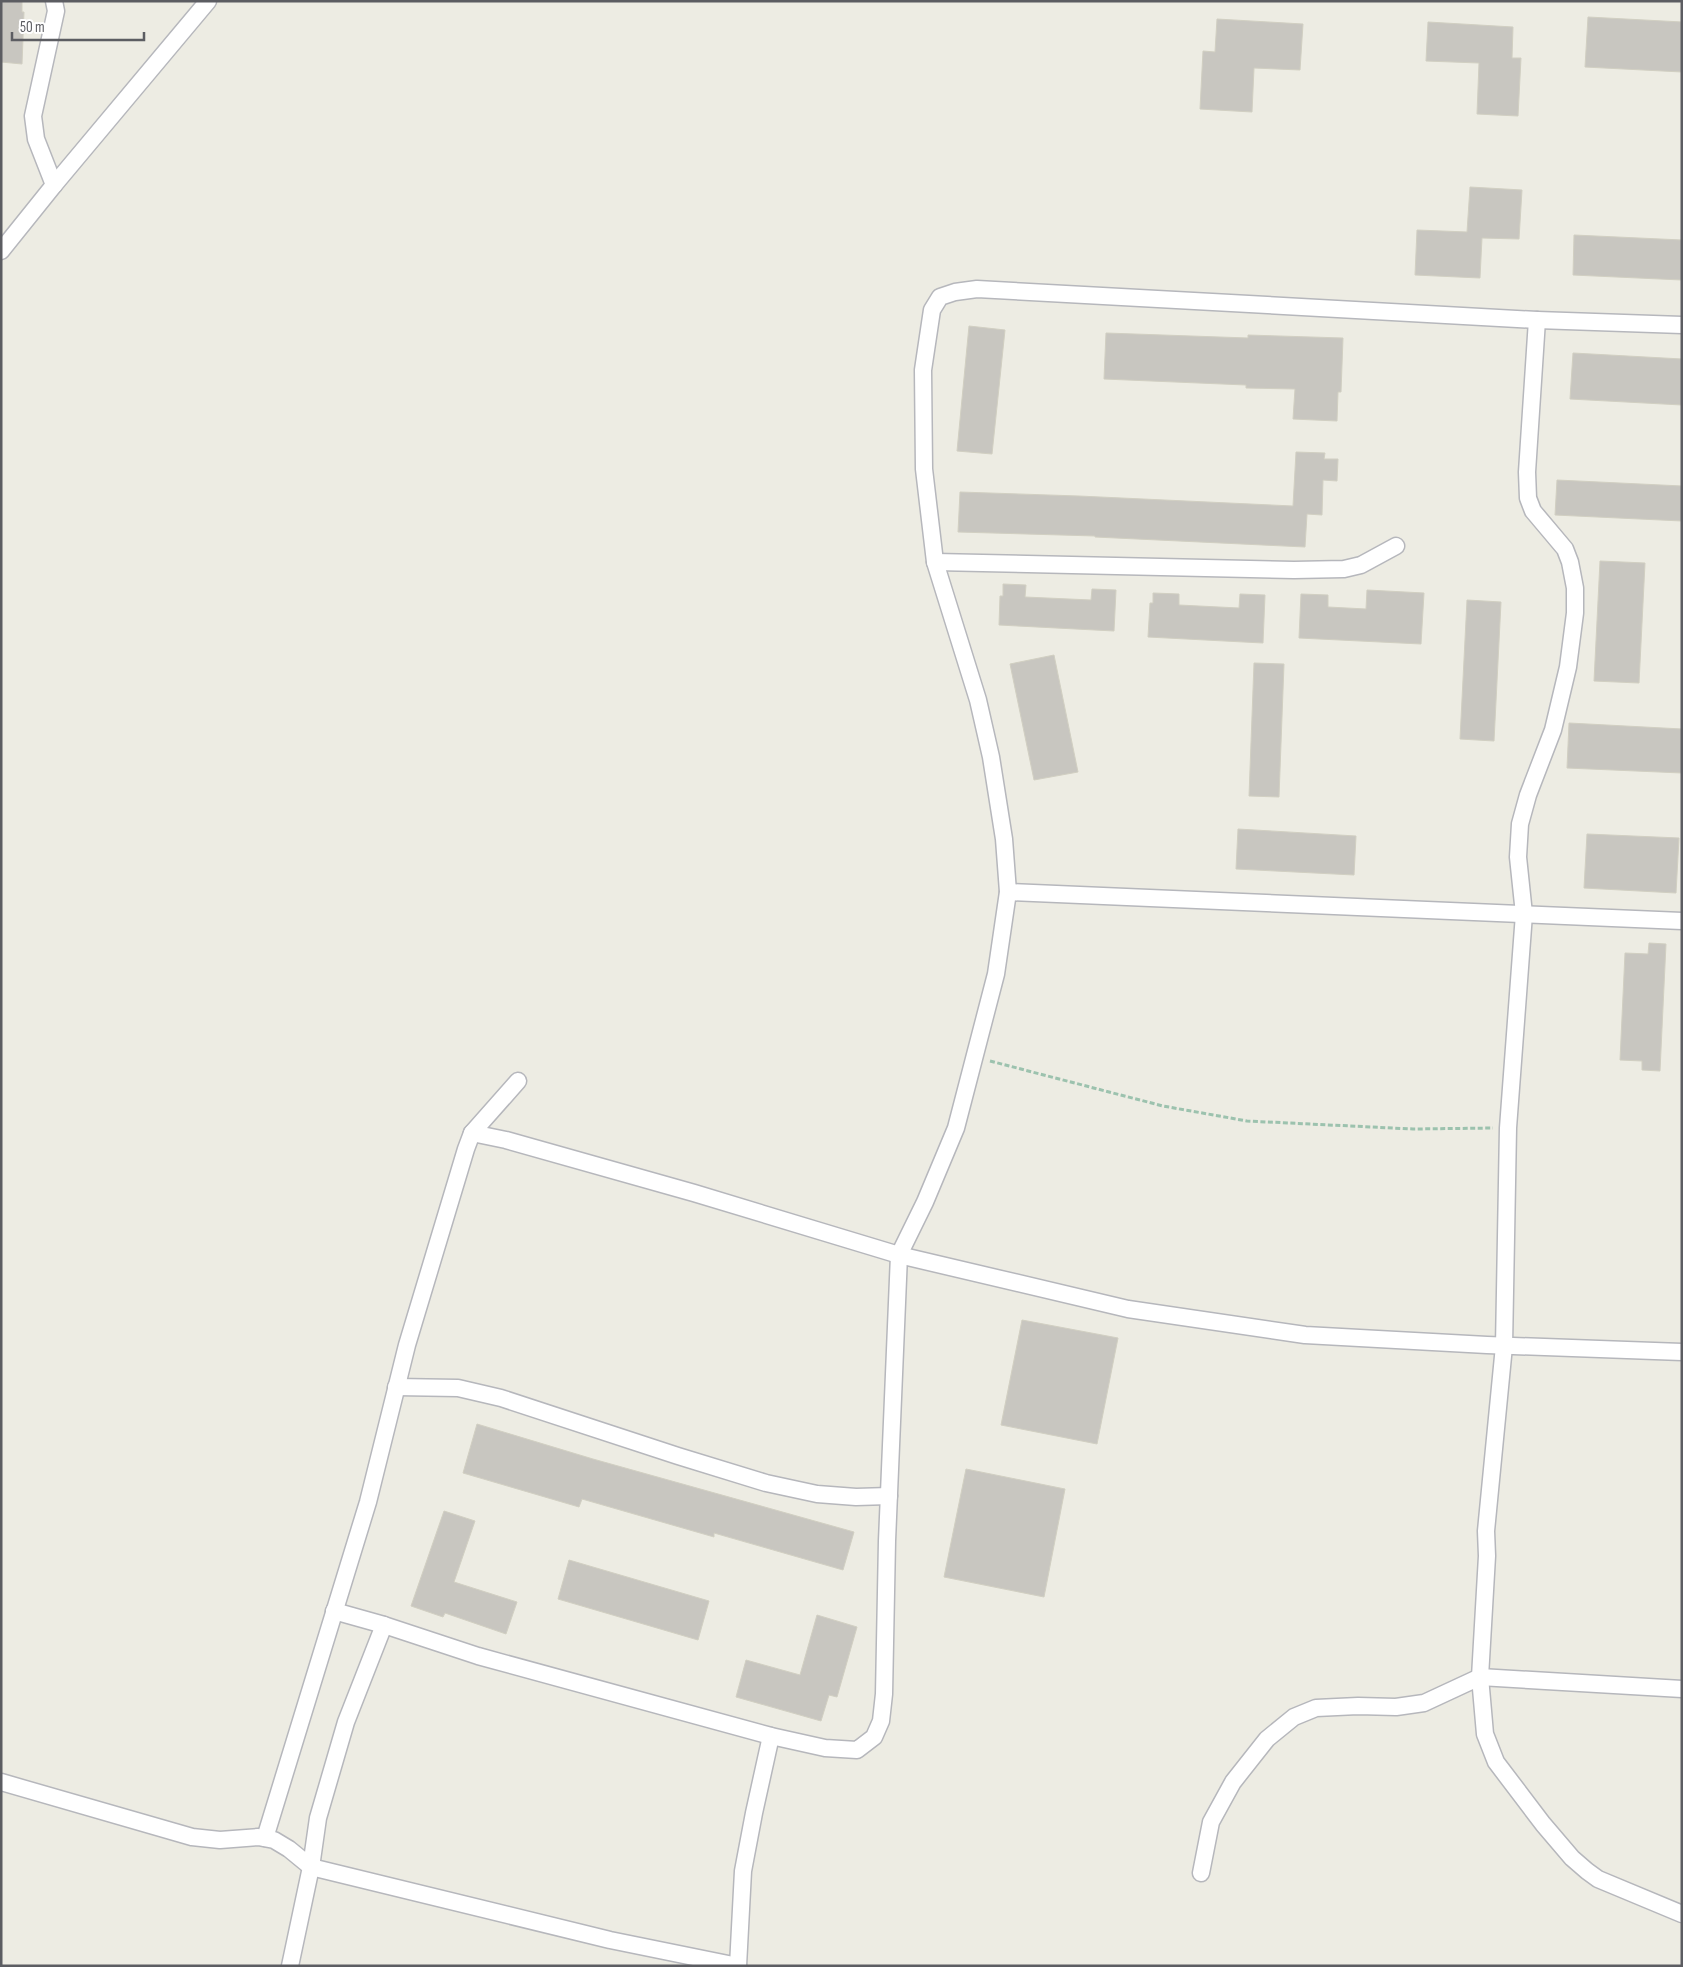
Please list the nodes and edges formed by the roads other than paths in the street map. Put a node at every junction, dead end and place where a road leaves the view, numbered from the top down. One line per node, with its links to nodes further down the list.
1 (54, 1): 3 (street)
2 (208, 1): 3 (street)
3 (54, 185): 4 (street)
4 (1, 251)
5 (1537, 320): 6 (street); 8 (street); 10 (street)
6 (1682, 325)
7 (1396, 546): 8 (street)
8 (935, 562): 9 (street)
9 (1008, 892): 10 (street); 14 (street)
10 (1524, 914): 11 (street); 15 (street)
11 (1682, 921)
12 (518, 1081): 13 (street)
13 (472, 1133): 14 (street); 17 (street)
14 (899, 1255): 15 (street); 18 (street)
15 (1504, 1346): 16 (street); 21 (street)
16 (1682, 1352)
17 (396, 1387): 18 (street); 19 (street)
18 (889, 1496): 23 (street)
19 (334, 1611): 20 (street); 25 (street)
20 (384, 1625): 23 (street); 26 (street)
21 (1480, 1677): 22 (street); 27 (street); 28 (street)
22 (1682, 1689)
23 (771, 1736): 30 (street)
24 (1, 1782): 25 (street)
25 (265, 1838): 26 (street)
26 (311, 1867): 29 (street); 30 (street)
27 (1201, 1873)
28 (1682, 1914)
29 (290, 1966)
30 (738, 1966)

